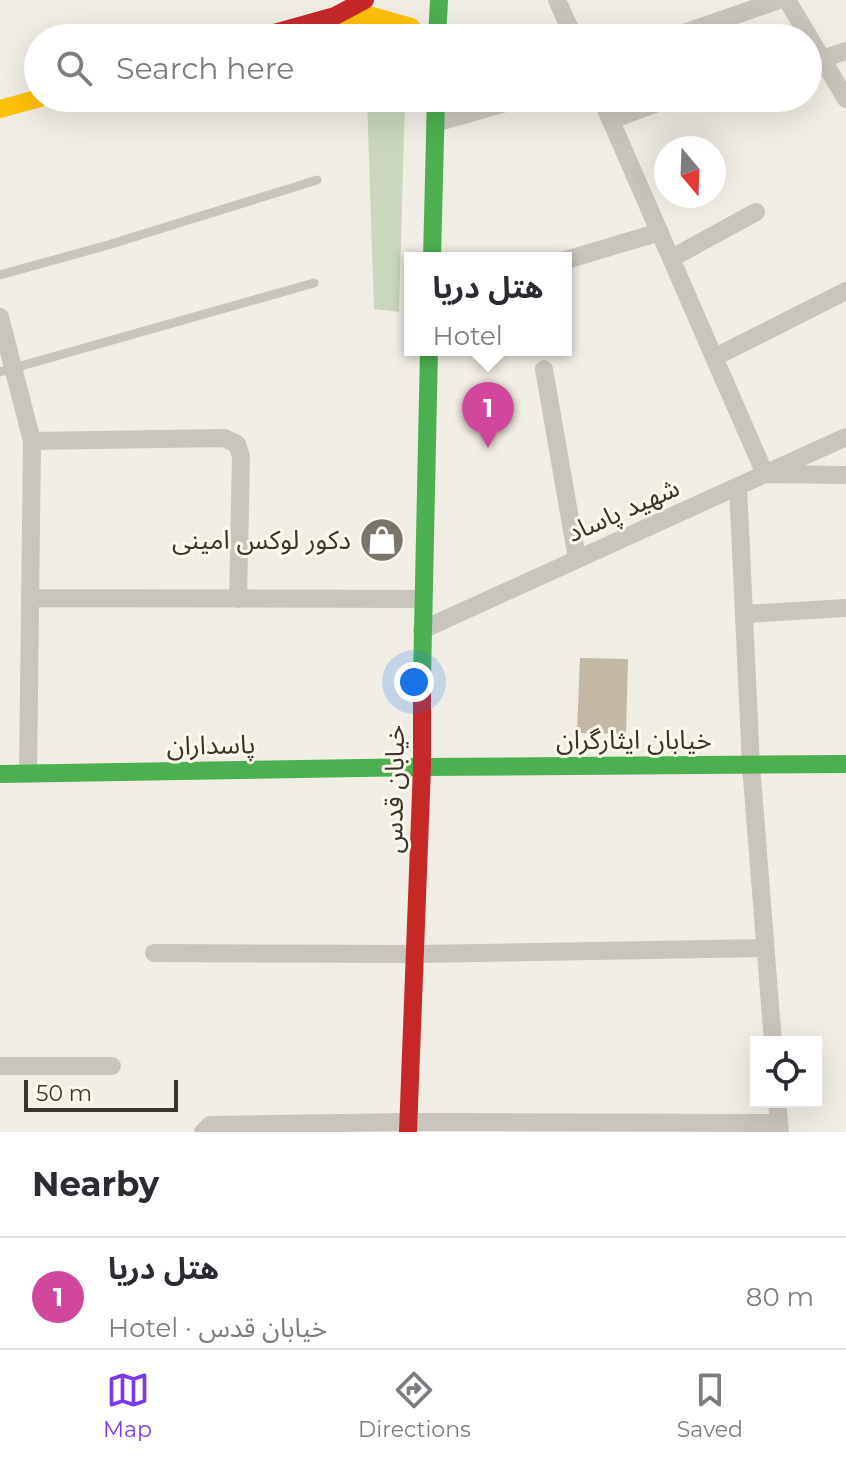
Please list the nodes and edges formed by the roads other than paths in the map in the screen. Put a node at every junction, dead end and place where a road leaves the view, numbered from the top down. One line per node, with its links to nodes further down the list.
1 (365, 0): 6 (street)
2 (439, 0): 9 (street)
3 (557, 0): 10 (street)
4 (779, 0): 11 (street)
5 (787, 0): 12 (street)
6 (335, 16): 7 (street); 8 (street)
7 (306, 24)
8 (400, 24)
9 (438, 24)
10 (568, 24)
11 (710, 24)
12 (801, 24)
13 (846, 51): 14 (street)
14 (822, 59): 15 (street)
15 (846, 99)
16 (24, 102): 17 (street)
17 (0, 109)
18 (435, 112): 23 (street)
19 (474, 112): 23 (street)
20 (607, 112): 22 (street)
21 (633, 112): 22 (street)
22 (611, 120): 26 (street)
23 (435, 123): 27 (street)
24 (317, 180): 30 (lane)
25 (756, 212): 29 (street)
26 (660, 232): 28 (street); 29 (street)
27 (432, 252)
28 (572, 258)
29 (672, 258): 35 (street)
30 (0, 275)
31 (314, 283): 37 (lane)
32 (846, 291): 35 (street)
33 (0, 317): 37 (street)
34 (429, 356): 46 (street, خیابان قدس)
35 (715, 357): 40 (street)
36 (544, 369): 43 (street)
37 (7, 370): 39 (street)
38 (846, 437): 40 (street, شهید پاساد)
39 (32, 441): 44 (street); 45 (street)
40 (765, 474): 41 (street); 42 (street, شهید پاساد)
41 (846, 475)
42 (738, 486): 43 (street, شهید پاساد); 48 (street)
43 (577, 559): 49 (street, شهید پاساد)
44 (30, 598): 45 (street); 53 (street)
45 (238, 599): 46 (street)
46 (422, 599): 49 (street, خیابان قدس)
47 (846, 608): 48 (street)
48 (745, 614): 51 (street)
49 (422, 630): 52 (street, خیابان قدس)
50 (846, 764): 51 (street, خیابان ایثارگران)
51 (751, 765): 52 (street, خیابان ایثارگران); 55 (street)
52 (422, 767): 53 (street, پاسداران); 57 (street, خیابان قدس)
53 (28, 773): 54 (street, پاسداران)
54 (0, 774)
55 (765, 948): 57 (street); 58 (street)
56 (154, 953): 57 (street)
57 (416, 954): 61 (street, خیابان قدس)
58 (772, 1036)
59 (0, 1066): 60 (street)
60 (112, 1066)
61 (409, 1127): 62 (street); 63 (street)
62 (779, 1127)
63 (203, 1132)

